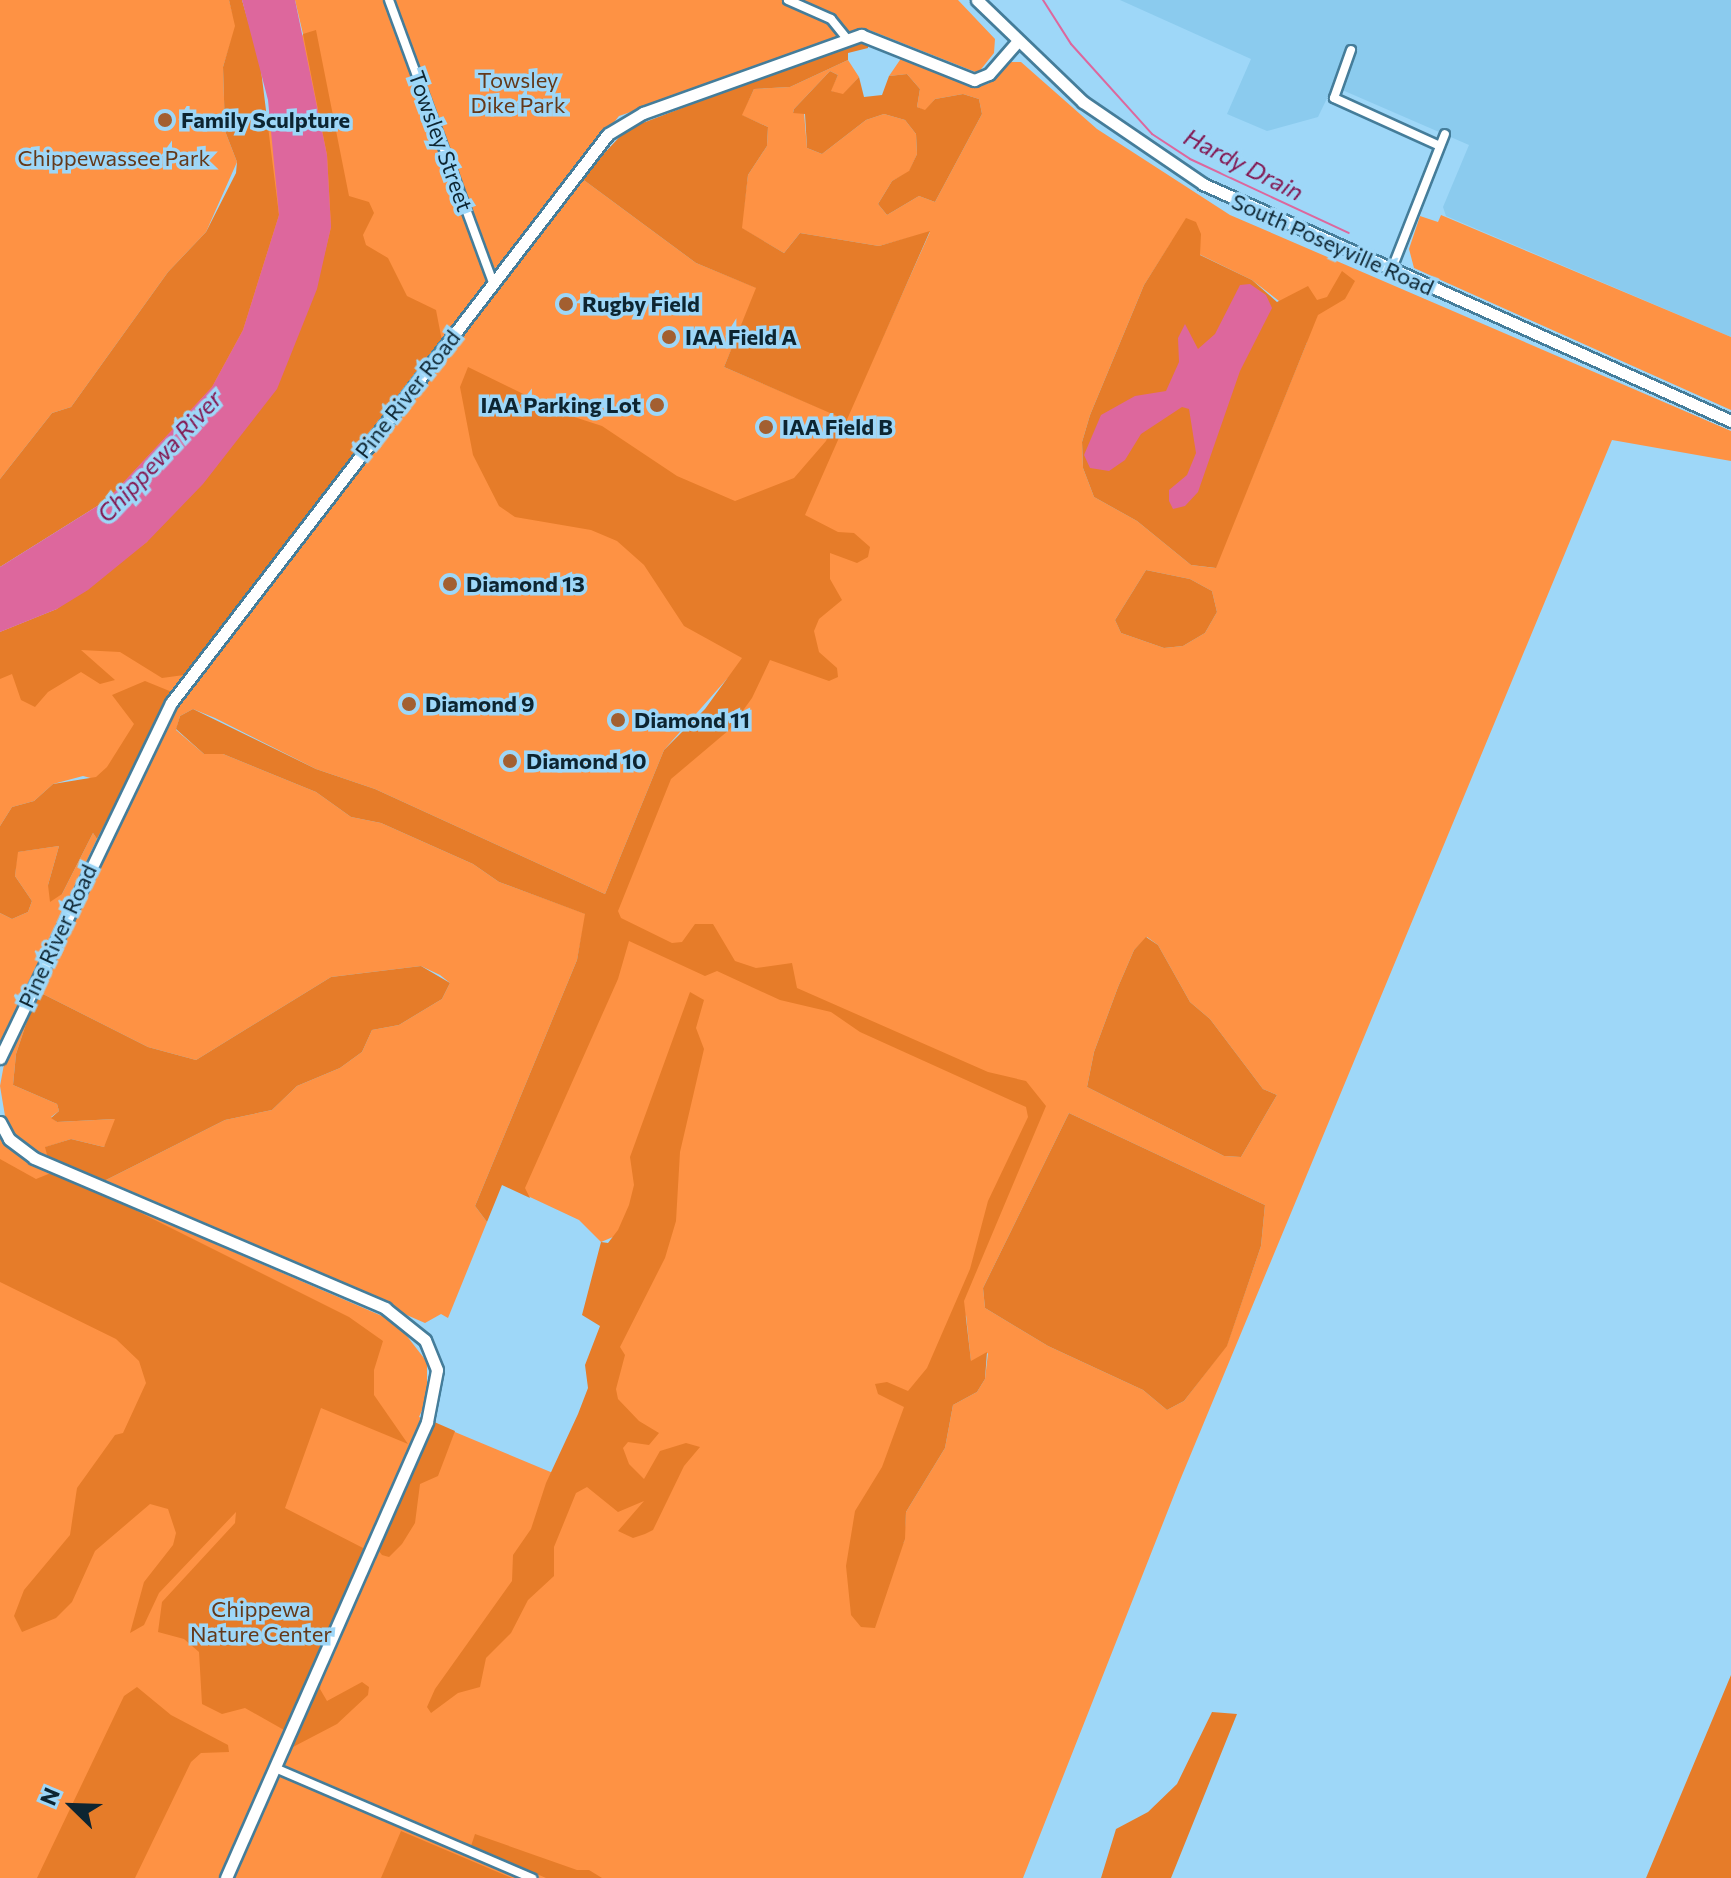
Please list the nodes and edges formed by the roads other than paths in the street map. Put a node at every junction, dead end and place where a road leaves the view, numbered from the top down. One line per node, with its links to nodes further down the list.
1 (389, 0): 10 (street, Towsley Street)
2 (788, 0): 4 (street)
3 (977, 0): 5 (street, South Poseyville Road)
4 (847, 39): 5 (street, Pine River Road); 10 (street, Pine River Road)
5 (1017, 42): 9 (street, South Poseyville Road)
6 (1351, 50): 8 (street)
7 (1445, 134): 8 (street)
8 (1440, 146): 9 (street)
9 (1391, 271): 11 (street, South Poseyville Road)
10 (493, 283): 12 (street, Pine River Road)
11 (1731, 421)
12 (0, 1058)
13 (0, 1122): 14 (street)
14 (275, 1768): 15 (street); 16 (street)
15 (226, 1878)
16 (532, 1878)

